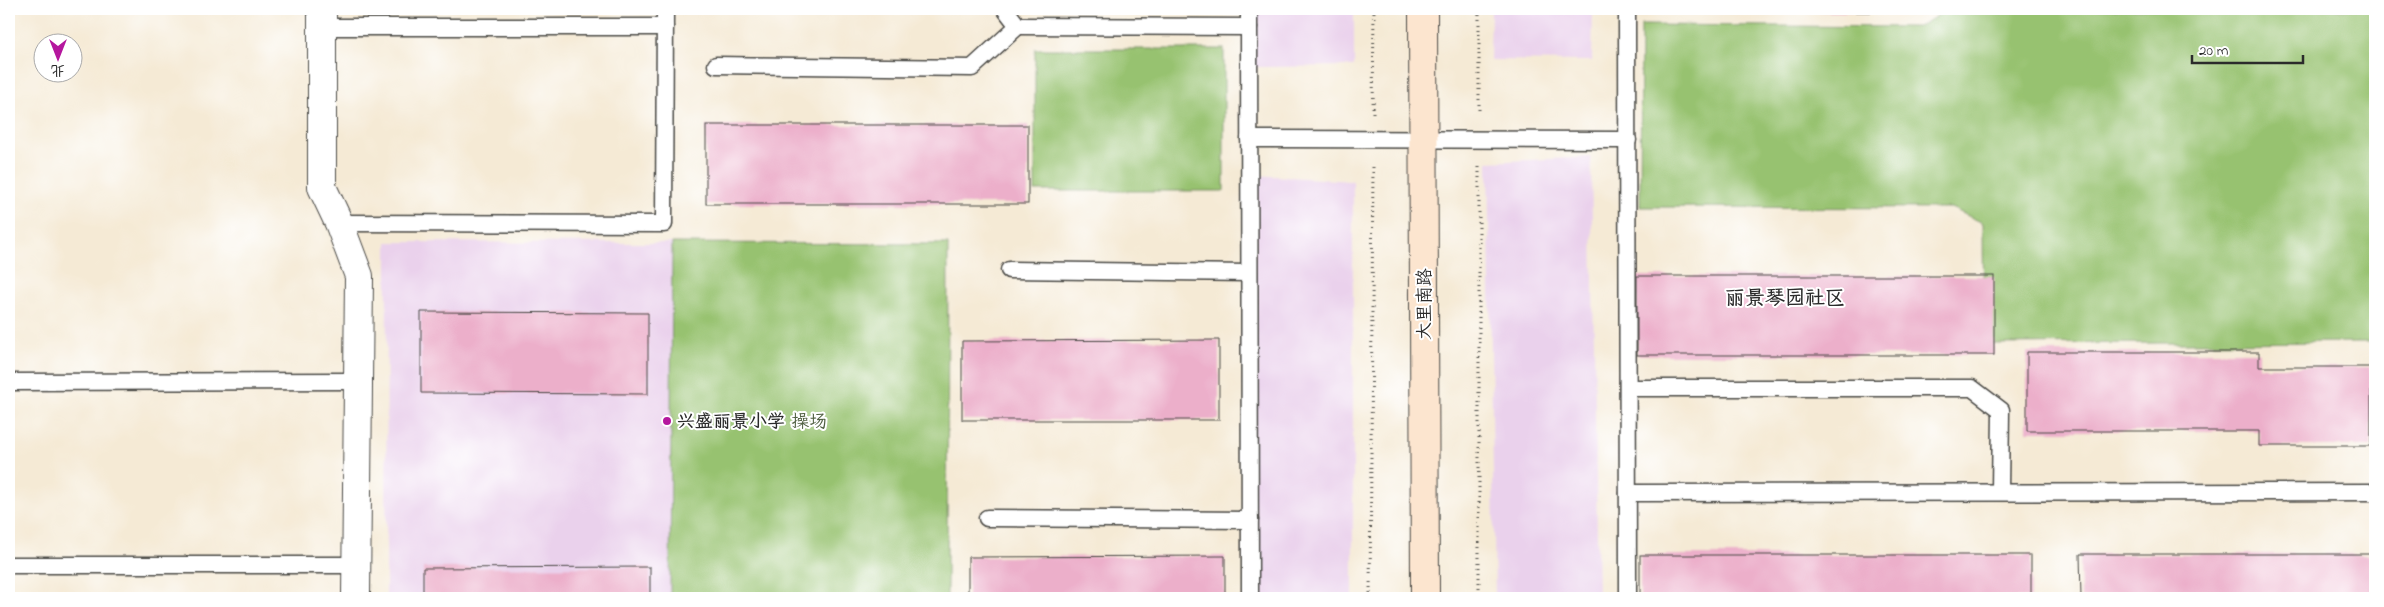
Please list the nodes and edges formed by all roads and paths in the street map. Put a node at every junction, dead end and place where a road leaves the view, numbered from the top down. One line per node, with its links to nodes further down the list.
1 (665, 9): 10 (lane)
2 (1005, 9): 9 (lane)
3 (1249, 9): 11 (lane)
4 (1374, 9): 16 (path)
5 (1424, 9): 14 (street, 大里南路)
6 (1479, 9): 15 (path)
7 (1627, 9): 17 (lane)
8 (322, 18): 10 (lane); 18 (street)
9 (1018, 26): 11 (lane); 12 (lane)
10 (665, 27): 18 (lane)
11 (1249, 27): 13 (lane)
12 (716, 65)
13 (1249, 139): 16 (lane); 20 (lane)
14 (1423, 139): 15 (lane); 16 (lane); 34 (street, 大里南路)
15 (1479, 139): 17 (lane); 35 (path)
16 (1373, 140): 33 (path)
17 (1628, 140): 23 (lane)
18 (339, 222): 21 (street)
19 (1010, 270): 20 (lane)
20 (1249, 273): 28 (lane)
21 (358, 381): 22 (lane); 30 (street)
22 (9, 382)
23 (1628, 388): 24 (lane); 26 (lane)
24 (2000, 492): 25 (lane); 26 (lane)
25 (2375, 492)
26 (1628, 493): 36 (lane)
27 (987, 518): 28 (lane)
28 (1250, 520): 32 (lane)
29 (9, 565): 30 (lane)
30 (356, 565): 31 (street)
31 (356, 598)
32 (1250, 598)
33 (1370, 598)
34 (1425, 598)
35 (1479, 598)
36 (1628, 598)

